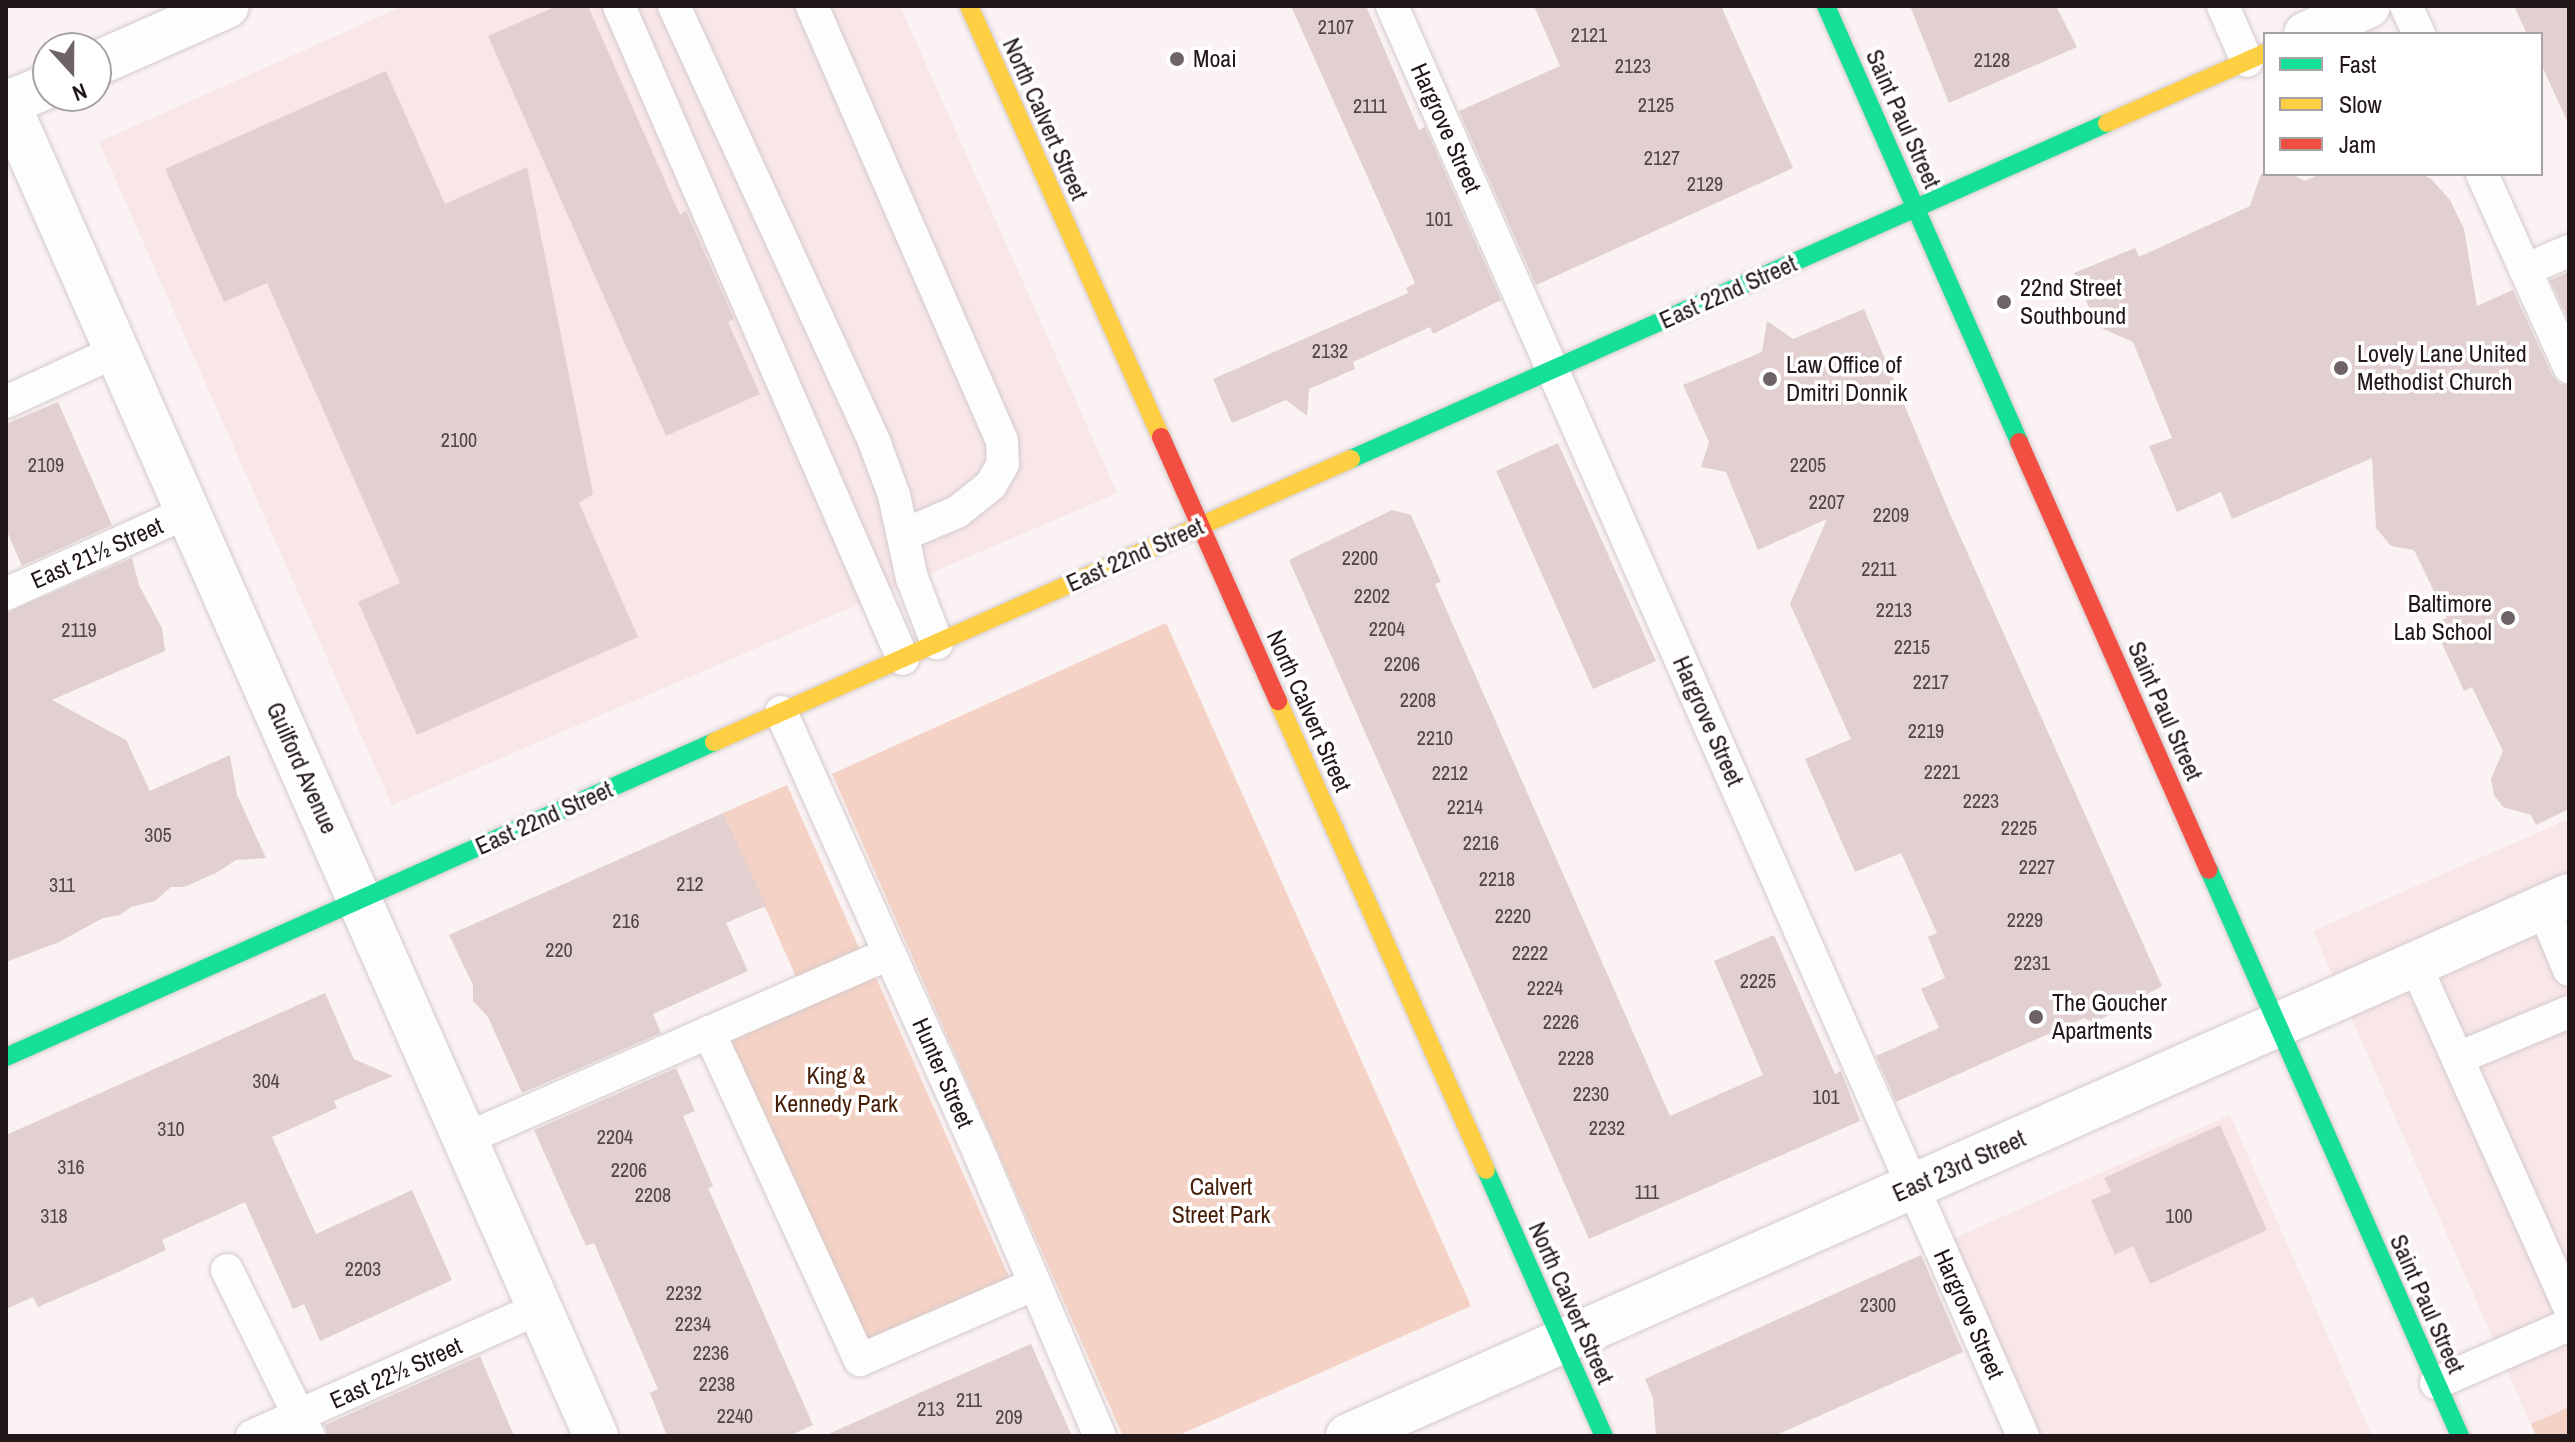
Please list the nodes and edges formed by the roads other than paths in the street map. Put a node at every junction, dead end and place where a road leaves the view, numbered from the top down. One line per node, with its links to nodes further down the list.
1 (227, 6): 13 (street)
2 (619, 6): 30 (lane)
3 (674, 6): 27 (lane)
4 (812, 6): 27 (lane)
5 (969, 6): 26 (main road, North Calvert Street)
6 (1392, 6): 23 (lane, Hargrove Street)
7 (1826, 6): 18 (main road, Saint Paul Street)
8 (2223, 6): 14 (lane)
9 (2368, 6): 11 (street)
10 (2406, 6): 12 (lane)
11 (2310, 32)
12 (2418, 32)
13 (112, 57)
14 (2256, 57): 18 (main road, East 22nd Street)
15 (32, 93): 16 (street)
16 (7, 103): 21 (street, Guilford Avenue)
17 (2483, 176): 20 (lane)
18 (1916, 209): 23 (main road, East 22nd Street); 38 (main road, Saint Paul Street)
19 (2569, 251): 20 (lane)
20 (2525, 270): 22 (lane)
21 (117, 351): 24 (lane); 25 (street, Guilford Avenue)
22 (2569, 367)
23 (1553, 370): 26 (main road, East 22nd Street); 43 (lane, Hargrove Street)
24 (6, 402)
25 (188, 512): 28 (lane, East 21½ Street); 32 (street, Guilford Avenue)
26 (1200, 526): 29 (main road, East 22nd Street); 49 (main road, North Calvert Street)
27 (903, 535): 29 (lane)
28 (6, 594)
29 (937, 643): 30 (main road, East 22nd Street)
30 (903, 659): 31 (main road, East 22nd Street)
31 (781, 712): 32 (main road, East 22nd Street); 34 (lane, Hunter Street)
32 (360, 900): 40 (main road, East 22nd Street); 42 (street, Guilford Avenue)
33 (2556, 902): 35 (street, East 23rd Street); 36 (lane)
34 (889, 954): 39 (lane); 45 (lane, Hunter Street)
35 (2415, 964): 38 (street, East 23rd Street); 41 (lane)
36 (2569, 970)
37 (2569, 1012): 41 (lane)
38 (2277, 1025): 43 (street, East 23rd Street); 50 (main road, Saint Paul Street)
39 (709, 1032): 42 (lane); 45 (lane)
40 (6, 1057)
41 (2458, 1058): 46 (lane)
42 (465, 1139): 47 (street, Guilford Avenue)
43 (1913, 1186): 49 (street, East 23rd Street); 57 (lane, Hargrove Street)
44 (227, 1270): 51 (lane)
45 (1035, 1284): 54 (lane, Hunter Street)
46 (2569, 1307)
47 (540, 1308): 51 (lane, East 22½ Street); 53 (street, Guilford Avenue)
48 (2569, 1325): 50 (lane)
49 (1563, 1341): 55 (street, East 23rd Street); 56 (main road, North Calvert Street)
50 (2436, 1383): 58 (main road, Saint Paul Street)
51 (304, 1426): 52 (lane, East 22½ Street)
52 (252, 1436)
53 (596, 1436)
54 (1100, 1436)
55 (1348, 1436)
56 (1604, 1436)
57 (2022, 1436)
58 (2460, 1436)

